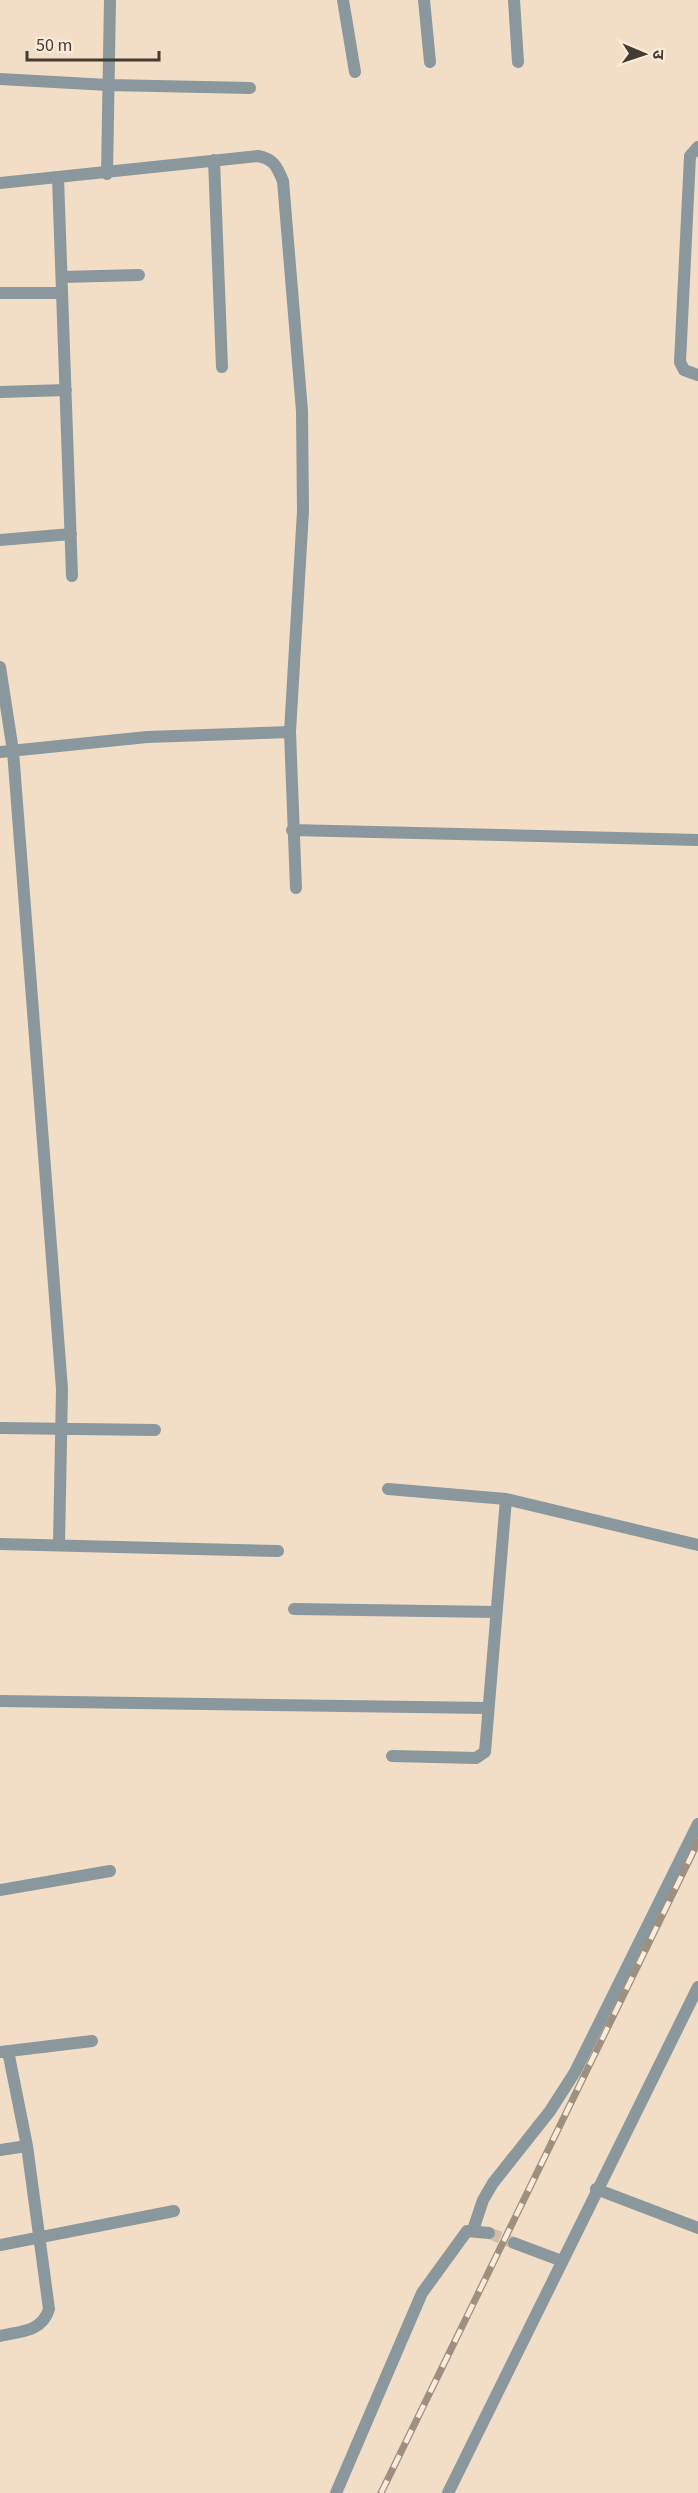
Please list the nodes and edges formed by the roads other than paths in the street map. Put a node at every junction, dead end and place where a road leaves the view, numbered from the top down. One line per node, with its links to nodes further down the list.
1 (110, 0): 9 (street)
2 (343, 0): 7 (street)
3 (424, 0): 5 (street)
4 (514, 0): 6 (street)
5 (430, 62)
6 (518, 62)
7 (356, 72)
8 (0, 79): 9 (street)
9 (108, 85): 10 (street); 13 (street)
10 (250, 88)
11 (698, 147): 16 (street)
12 (214, 160): 13 (street); 22 (street); 30 (street)
13 (107, 174): 14 (street)
14 (58, 178): 15 (street); 19 (street)
15 (0, 183)
16 (685, 263): 17 (street); 23 (street)
17 (698, 263)
18 (139, 275): 19 (street)
19 (62, 277): 21 (street)
20 (0, 292): 21 (street)
21 (62, 292): 24 (street)
22 (222, 367)
23 (698, 375)
24 (66, 390): 25 (street); 26 (street)
25 (0, 392)
26 (71, 534): 27 (street); 28 (street)
27 (0, 540)
28 (72, 576)
29 (0, 667): 31 (street)
30 (290, 732): 31 (street); 32 (street)
31 (6, 752): 36 (street)
32 (292, 830): 33 (street); 34 (street)
33 (698, 840)
34 (296, 888)
35 (0, 1428): 36 (street)
36 (62, 1430): 37 (street); 40 (street)
37 (155, 1430)
38 (388, 1489): 39 (street)
39 (506, 1499): 42 (street); 45 (street)
40 (59, 1544): 41 (street); 43 (street)
41 (0, 1545)
42 (698, 1545)
43 (278, 1551)
44 (294, 1609): 45 (street)
45 (496, 1612): 47 (street)
46 (0, 1701): 47 (street)
47 (487, 1708): 48 (street)
48 (392, 1756)
49 (698, 1824): 60 (street)
50 (110, 1871): 51 (street)
51 (0, 1890)
52 (698, 1987): 57 (street)
53 (92, 2041): 54 (street)
54 (4, 2052): 55 (street)
55 (27, 2146): 56 (street); 62 (street)
56 (0, 2150)
57 (596, 2189): 59 (street); 65 (street)
58 (174, 2211): 62 (street)
59 (698, 2228)
60 (473, 2230): 61 (street); 67 (street)
61 (489, 2233)
62 (40, 2238): 64 (street); 66 (street)
63 (514, 2242): 65 (street)
64 (0, 2245)
65 (562, 2261): 68 (street)
66 (0, 2336)
67 (336, 2493)
68 (448, 2493)

